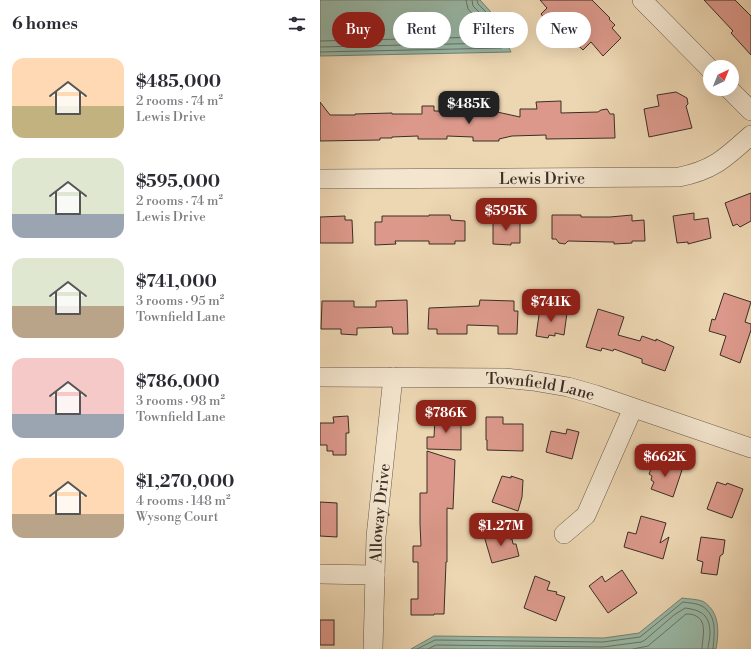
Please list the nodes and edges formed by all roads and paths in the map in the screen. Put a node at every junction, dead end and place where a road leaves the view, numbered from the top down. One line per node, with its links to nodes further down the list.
1 (642, 0): 2 (street)
2 (703, 62)
3 (736, 96): 4 (street)
4 (751, 111)
5 (751, 135): 6 (street, Lewis Drive)
6 (320, 179)
7 (320, 377): 8 (street, Townfield Lane)
8 (393, 377): 9 (street, Townfield Lane); 13 (street, Alloway Drive)
9 (633, 408): 10 (street, Townfield Lane); 11 (street)
10 (751, 448)
11 (564, 534)
12 (320, 574): 13 (street)
13 (375, 575): 14 (street, Alloway Drive)
14 (373, 649)

